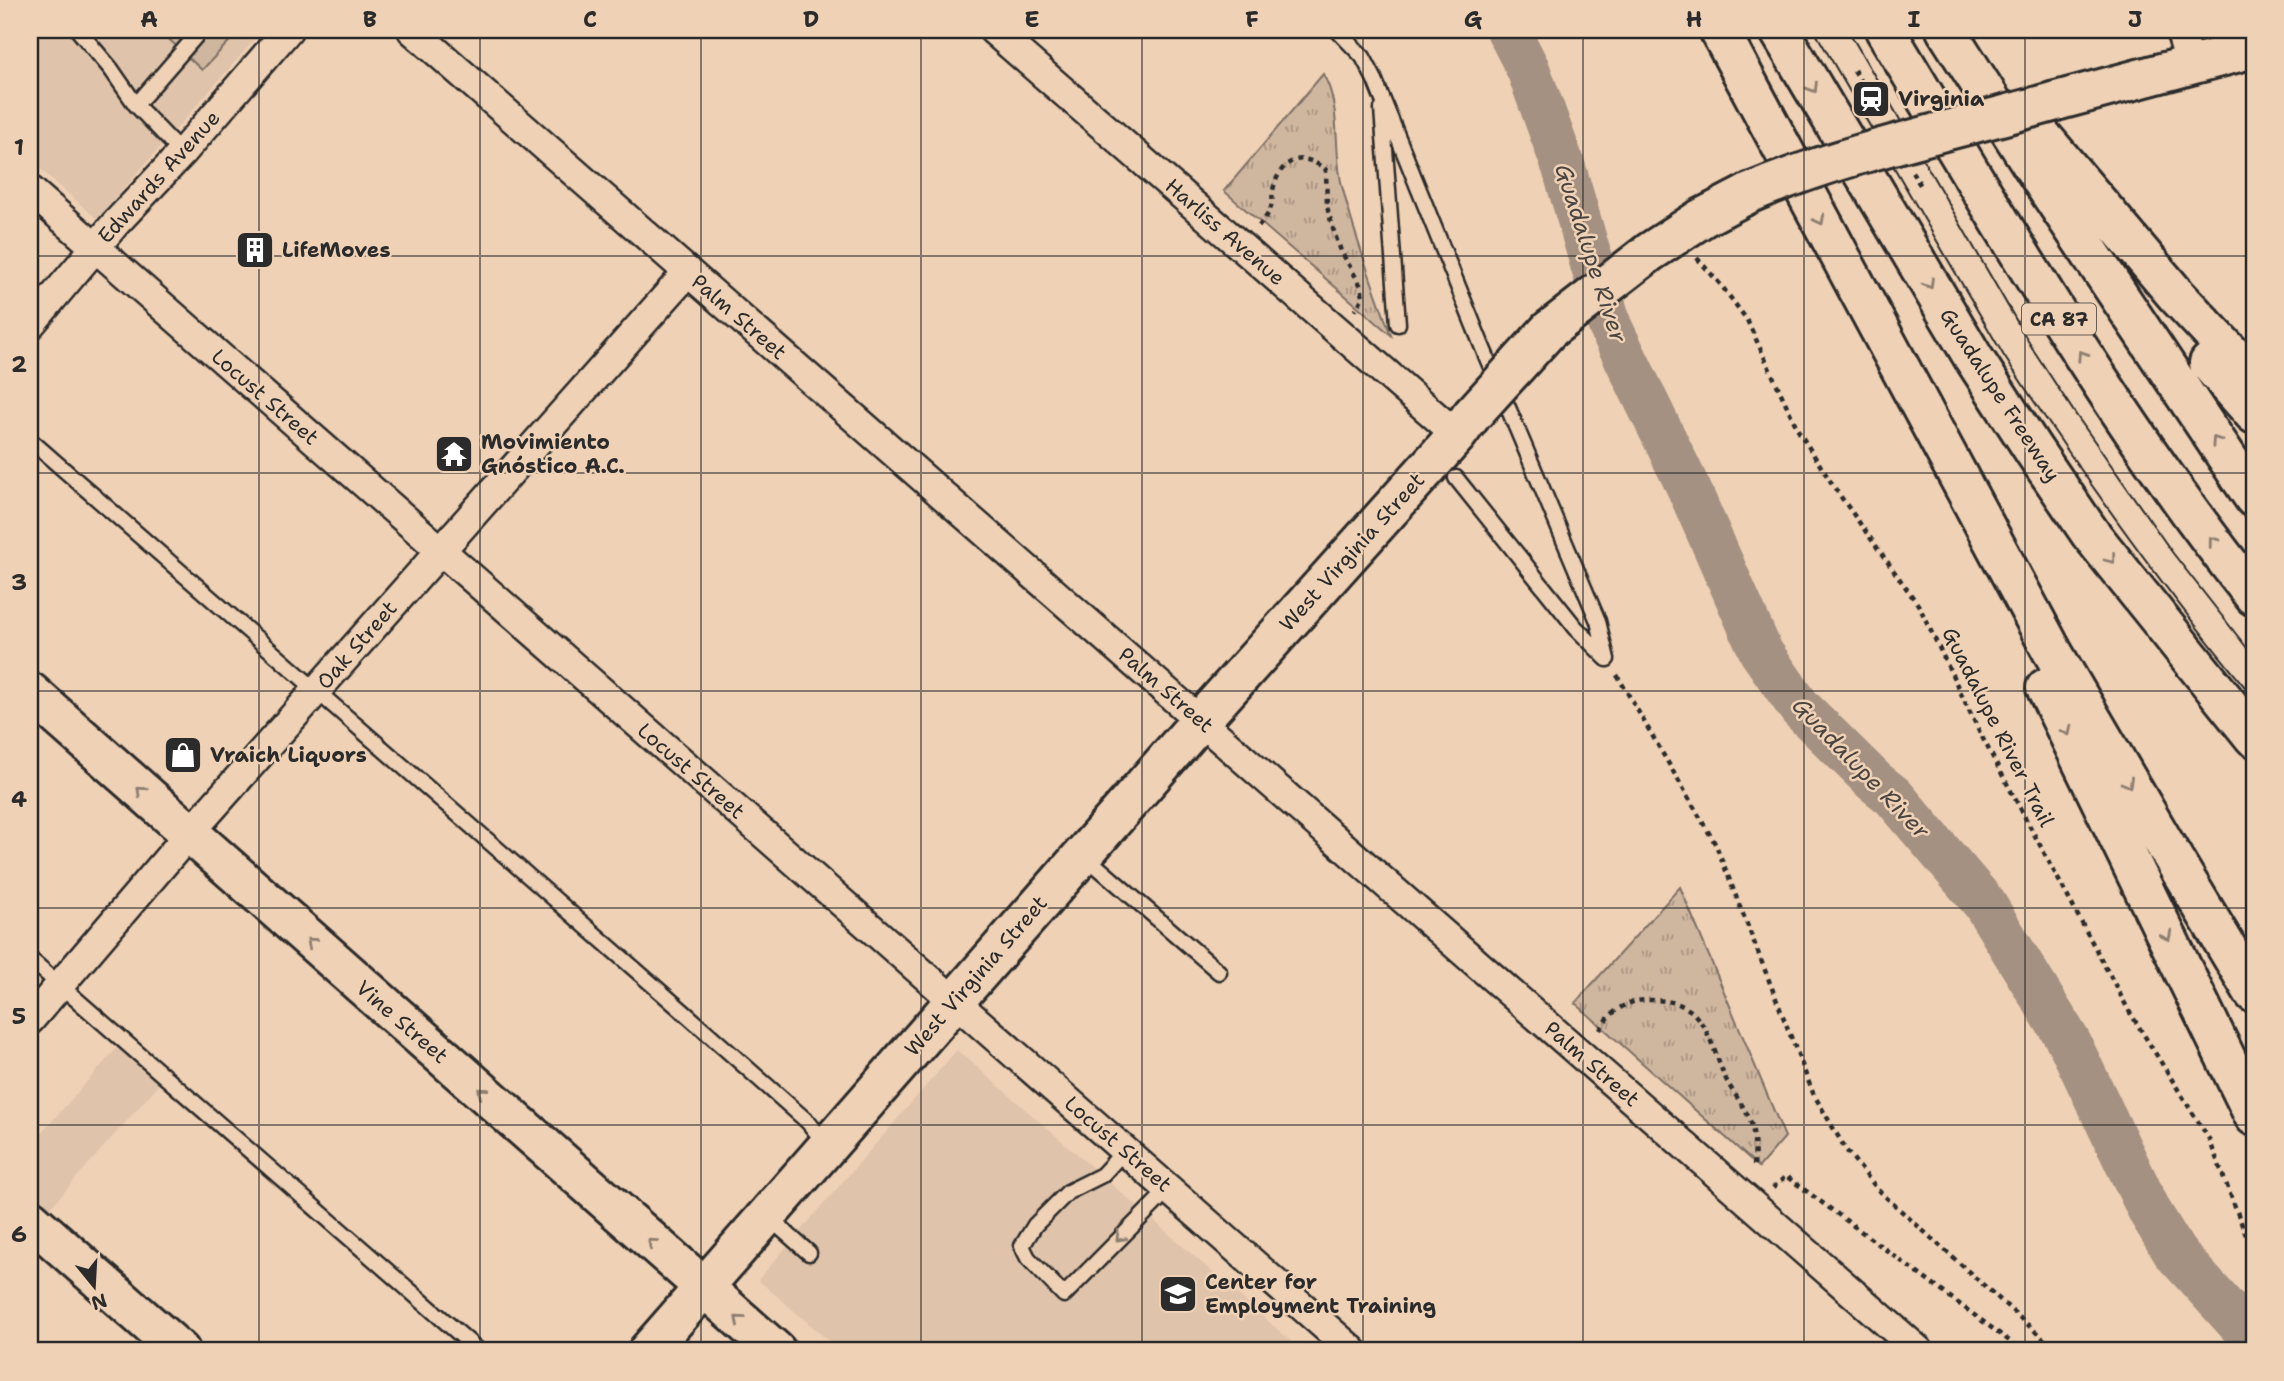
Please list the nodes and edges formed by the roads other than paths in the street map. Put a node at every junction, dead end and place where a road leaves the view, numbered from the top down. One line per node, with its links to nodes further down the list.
1 (78, 30): 17 (lane)
2 (201, 30): 17 (lane)
3 (288, 30): 18 (street, Edwards Avenue)
4 (412, 30): 21 (street, Palm Street)
5 (993, 30): 27 (street, Harliss Avenue)
6 (1337, 30): 16 (lane)
7 (1719, 30): 25 (main road, one-way to 25)
8 (1779, 30): 36 (main road, Guadalupe Freeway, one-way to 36)
9 (1885, 30): 32 (main road, CA 87, one-way to 9)
10 (1946, 30): 30 (main road, one-way to 10)
11 (1960, 30): 15 (main road)
12 (2180, 30): 14 (street)
13 (2254, 48): 14 (main road, West Virginia Street)
14 (2191, 66): 27 (main road, West Virginia Street, bridge)
15 (1986, 69): 24 (main road); 26 (main road)
16 (1382, 98): 22 (lane); 29 (lane)
17 (136, 105): 18 (lane)
18 (182, 153): 20 (street, Edwards Avenue)
19 (30, 190): 20 (street, Locust Street)
20 (95, 247): 23 (street, Edwards Avenue); 31 (street, Locust Street)
21 (688, 272): 31 (street, Oak Street); 35 (street, Palm Street)
22 (1398, 324)
23 (30, 325)
24 (2254, 378)
25 (1917, 402): 42 (main road, one-way to 42); 45 (main road, one-way to 45)
26 (2254, 414)
27 (1464, 426): 35 (main road, West Virginia Street)
28 (30, 440): 34 (lane)
29 (1455, 478)
30 (2254, 498)
31 (440, 551): 34 (street, Oak Street); 43 (street, Locust Street)
32 (2254, 596)
33 (30, 692): 37 (main road, Vine Street, one-way to 33)
34 (316, 692): 37 (street, Oak Street); 46 (lane)
35 (1201, 720): 38 (main road, West Virginia Street); 58 (street, Palm Street)
36 (2254, 737)
37 (189, 834): 41 (street, Oak Street); 52 (main road, Vine Street, one-way to 37)
38 (1083, 854): 40 (lane); 43 (main road, West Virginia Street)
39 (30, 959): 41 (lane)
40 (1219, 972)
41 (60, 986): 44 (street, Oak Street); 54 (lane)
42 (2254, 993)
43 (955, 1003): 46 (main road, West Virginia Street); 47 (street, Locust Street)
44 (30, 1020)
45 (2254, 1116)
46 (827, 1146): 49 (main road, West Virginia Street)
47 (1125, 1150): 48 (street, Locust Street); 48 (lane, one-way to 47)
48 (1169, 1189): 57 (street, Locust Street)
49 (766, 1216): 51 (lane); 52 (main road, West Virginia Street)
50 (30, 1219): 53 (main road)
51 (809, 1253)
52 (703, 1288): 55 (main road, West Virginia Street); 56 (main road, Vine Street, one-way to 52)
53 (180, 1351)
54 (479, 1351)
55 (648, 1351)
56 (776, 1351)
57 (1353, 1351)
58 (1919, 1351)

